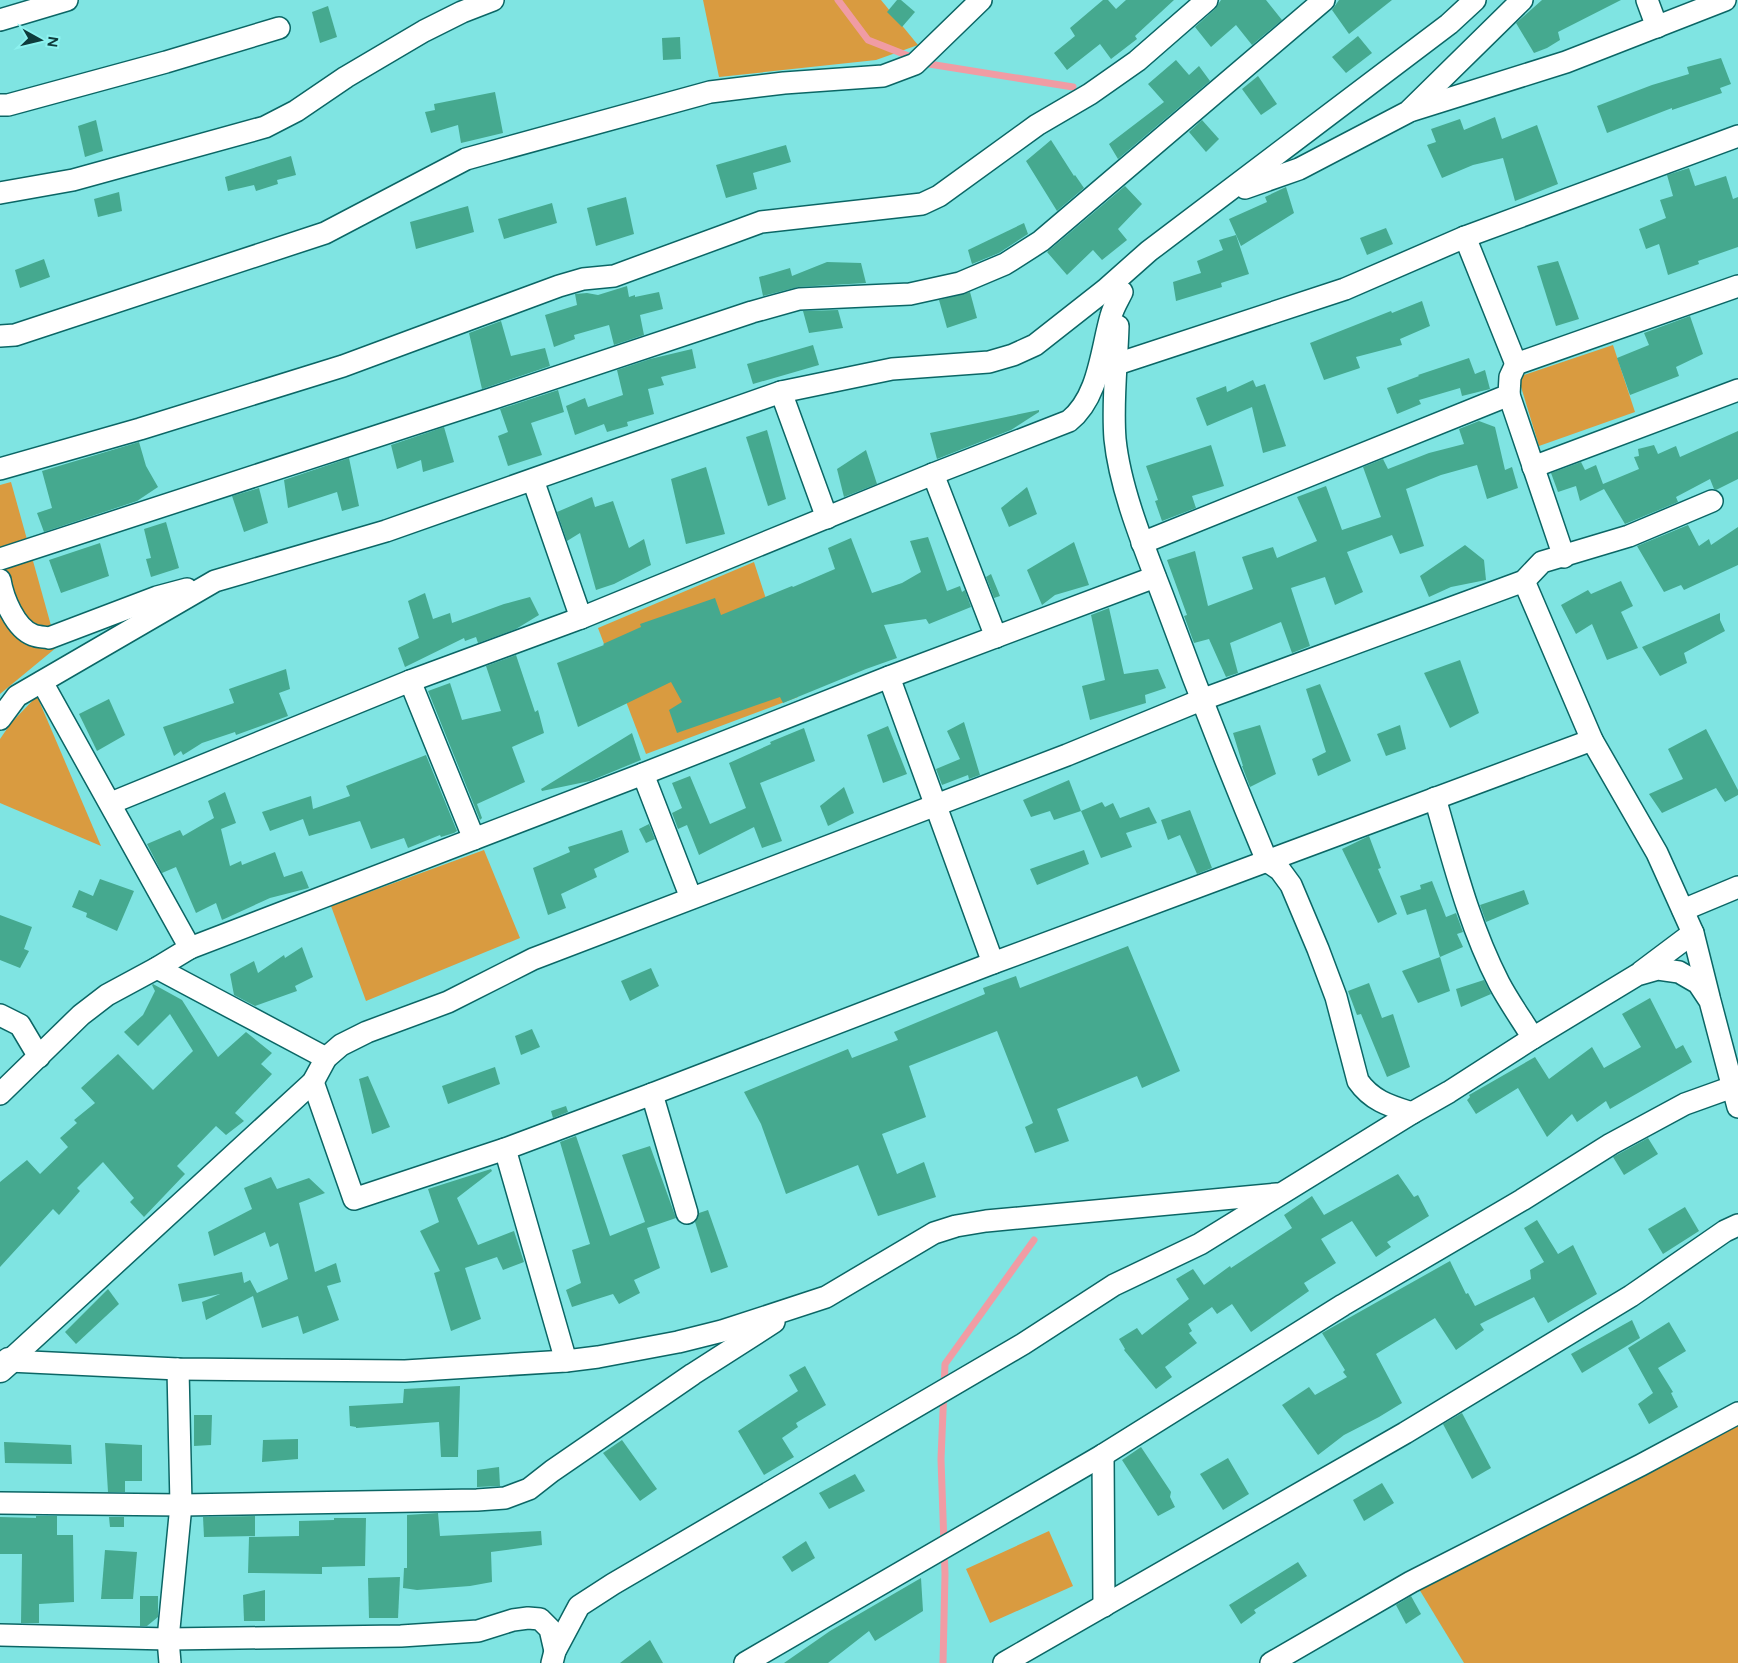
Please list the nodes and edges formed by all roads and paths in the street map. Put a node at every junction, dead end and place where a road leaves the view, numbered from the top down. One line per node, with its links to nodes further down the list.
1 (67, 0): 10 (street)
2 (493, 0): 16 (street)
3 (981, 0): 22 (street)
4 (1207, 0): 29 (street)
5 (1324, 0): 36 (street)
6 (1475, 0): 17 (street)
7 (1522, 0): 14 (street)
8 (1647, 0): 11 (street)
9 (1725, 0): 11 (street)
10 (0, 20)
11 (1657, 27): 14 (street)
12 (279, 28): 13 (street)
13 (0, 105)
14 (1408, 112): 17 (street)
15 (1738, 136): 18 (street)
16 (0, 193)
17 (1224, 196): 19 (street)
18 (1465, 237): 23 (street); 24 (street)
19 (1149, 251): 21 (street); 26 (street)
20 (1738, 286): 24 (street)
21 (1122, 292): 23 (street); 30 (street)
22 (0, 336)
23 (1116, 364): 34 (street)
24 (1516, 364): 27 (street)
25 (1738, 390): 28 (street)
26 (780, 392): 31 (street); 33 (street)
27 (1509, 395): 28 (street); 34 (street)
28 (1534, 467): 35 (street)
29 (0, 469)
30 (934, 474): 33 (street); 42 (street)
31 (533, 480): 39 (street); 41 (street)
32 (1712, 502): 35 (street)
33 (827, 518): 41 (street)
34 (1142, 543): 37 (street)
35 (1564, 557): 40 (street)
36 (0, 559)
37 (1155, 577): 42 (street); 46 (street)
38 (0, 580): 39 (street)
39 (215, 581): 45 (street)
40 (1524, 581): 46 (street); 48 (street)
41 (582, 618): 44 (street)
42 (996, 637): 43 (street)
43 (889, 677): 49 (street); 52 (street)
44 (410, 681): 51 (street); 53 (street)
45 (42, 682): 47 (street); 51 (street)
46 (1201, 700): 52 (street); 54 (street)
47 (0, 719)
48 (1592, 740): 50 (street); 57 (street)
49 (643, 774): 53 (street); 56 (street)
50 (1435, 798): 54 (street); 65 (street)
51 (111, 803): 59 (street)
52 (936, 805): 56 (street); 60 (street)
53 (474, 839): 59 (street)
54 (1267, 861): 60 (street); 73 (street)
55 (1738, 887): 57 (street)
56 (692, 898): 67 (street)
57 (1683, 910): 58 (street)
58 (1693, 933): 62 (street); 63 (street)
59 (190, 948): 61 (street)
60 (993, 963): 71 (street)
61 (157, 968): 66 (street); 67 (street)
62 (1637, 975): 63 (street); 65 (street)
63 (1710, 1001): 69 (street)
64 (0, 1015): 66 (street)
65 (1533, 1038): 73 (street)
66 (39, 1057): 70 (street)
67 (326, 1058): 68 (street)
68 (313, 1082): 74 (street); 80 (street)
69 (1735, 1086): 72 (street); 83 (street)
70 (0, 1094)
71 (652, 1094): 74 (street); 76 (street)
72 (1738, 1107)
73 (1412, 1113): 75 (street)
74 (505, 1149): 79 (street)
75 (1282, 1194): 78 (street); 89 (street)
76 (687, 1213)
77 (1738, 1225): 86 (street)
78 (799, 1306): 79 (street); 85 (street)
79 (566, 1361): 81 (street)
80 (4, 1365): 81 (street)
81 (178, 1369): 85 (street)
82 (1738, 1413): 93 (street)
83 (1103, 1455): 86 (street); 91 (street)
84 (0, 1503): 85 (street)
85 (181, 1505): 88 (street)
86 (1104, 1606): 92 (street)
87 (0, 1636): 88 (street)
88 (168, 1639): 89 (street); 90 (street)
89 (554, 1657)
90 (170, 1663)
91 (745, 1663)
92 (1004, 1663)
93 (1271, 1663)

